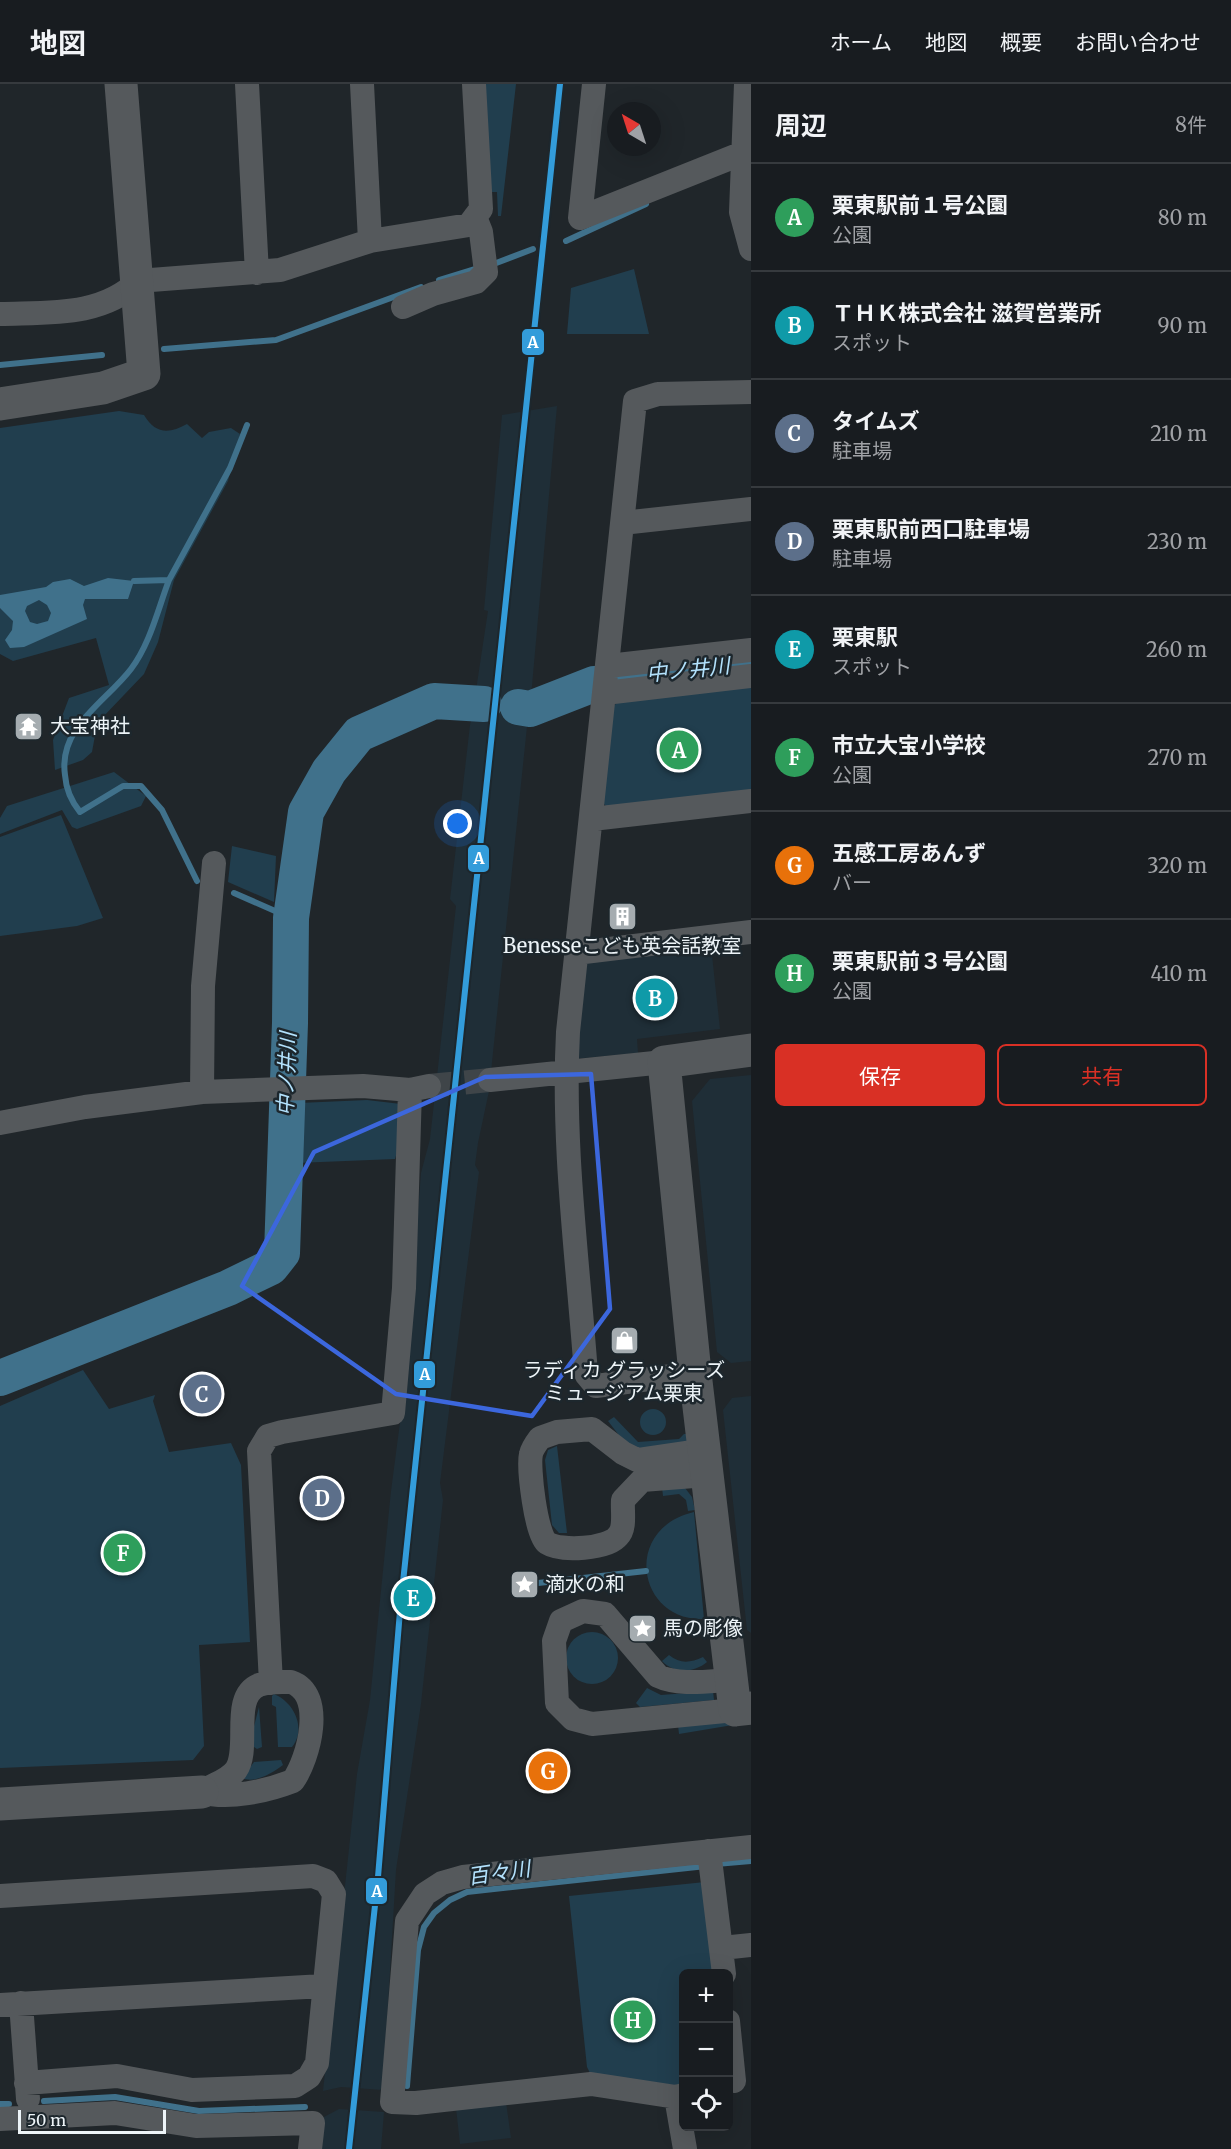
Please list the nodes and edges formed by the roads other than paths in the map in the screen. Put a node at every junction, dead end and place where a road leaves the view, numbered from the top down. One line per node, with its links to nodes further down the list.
1 (121, 84): 13 (street)
2 (247, 84): 12 (street)
3 (362, 84): 10 (street)
4 (474, 84): 9 (street)
5 (594, 84): 7 (street)
6 (746, 84): 7 (street)
7 (743, 153): 8 (street)
8 (746, 211): 11 (street)
9 (475, 217): 10 (street); 14 (street)
10 (370, 241): 12 (street)
11 (751, 249)
12 (257, 273): 13 (street)
13 (138, 281): 15 (street); 17 (street)
14 (403, 307)
15 (0, 314)
16 (751, 392): 19 (street)
17 (0, 404)
18 (751, 509): 19 (street)
19 (621, 523): 21 (street)
20 (751, 650): 21 (street)
21 (608, 666): 23 (street)
22 (751, 676): 23 (street)
23 (605, 693): 25 (street)
24 (751, 801): 25 (street)
25 (592, 819): 28 (street)
26 (214, 863): 33 (street)
27 (751, 933): 28 (street)
28 (576, 953): 31 (street)
29 (751, 1050): 30 (street)
30 (664, 1062): 31 (street); 35 (street)
31 (566, 1072): 32 (street); 35 (street)
32 (490, 1080)
33 (202, 1092): 34 (street); 37 (street)
34 (0, 1123)
35 (695, 1373): 36 (street)
36 (706, 1462): 36 (street); 38 (street)
37 (271, 1683): 39 (street); 39 (street)
38 (742, 1694): 38 (street)
39 (202, 1792): 40 (street)
40 (0, 1804)
41 (751, 1847): 42 (street)
42 (710, 1859): 45 (street); 52 (street)
43 (0, 1896): 47 (street)
44 (751, 1945): 45 (street)
45 (722, 1948): 46 (street)
46 (724, 1969)
47 (323, 1986): 48 (street); 51 (street)
48 (10, 2004): 51 (street)
49 (729, 2023): 50 (street)
50 (738, 2079)
51 (26, 2083): 53 (street)
52 (679, 2096)
53 (31, 2116): 54 (street); 56 (street)
54 (0, 2119)
55 (683, 2131): 57 (street)
56 (310, 2149)
57 (684, 2149)

